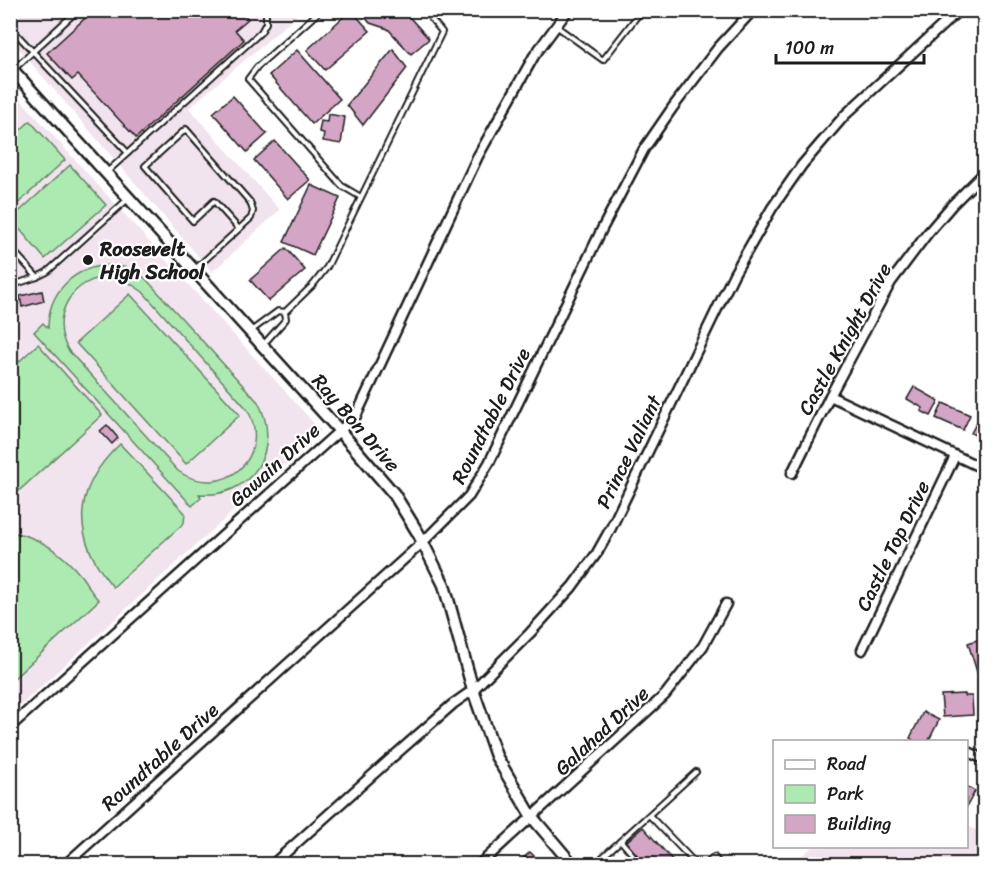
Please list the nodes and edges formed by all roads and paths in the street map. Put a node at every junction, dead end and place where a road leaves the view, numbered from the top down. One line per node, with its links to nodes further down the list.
1 (78, 10): 11 (lane)
2 (266, 10): 13 (lane)
3 (321, 10): 16 (lane)
4 (424, 10): 16 (lane)
5 (568, 10): 9 (street, Gawain Drive)
6 (642, 10): 9 (lane)
7 (753, 10): 31 (street, Roundtable Drive)
8 (958, 10): 34 (street, Prince Valiant)
9 (556, 26): 27 (street, Gawain Drive)
10 (10, 27): 11 (lane)
11 (33, 52): 12 (lane); 13 (lane)
12 (11, 70): 14 (street, Ray Bon Drive)
13 (128, 153): 14 (lane)
14 (106, 173): 17 (street, Ray Bon Drive)
15 (984, 173): 26 (street, Castle Knight Drive)
16 (360, 196): 23 (lane)
17 (129, 198): 20 (street, Ray Bon Drive); 21 (lane)
18 (239, 229): 18 (lane); 20 (lane)
19 (10, 247): 21 (lane)
20 (194, 270): 24 (street, Ray Bon Drive)
21 (37, 277): 22 (lane)
22 (10, 286)
23 (285, 312): 24 (lane); 25 (lane)
24 (250, 332): 25 (street, Ray Bon Drive)
25 (263, 345): 27 (street, Ray Bon Drive)
26 (830, 396): 28 (street); 30 (street, Castle Knight Drive)
27 (339, 430): 31 (street, Ray Bon Drive); 35 (street, Gawain Drive)
28 (955, 456): 29 (street); 33 (street, Castle Top Drive)
29 (984, 469)
30 (792, 473)
31 (423, 542): 34 (street, Ray Bon Drive); 42 (street, Roundtable Drive)
32 (726, 604): 40 (street, Galahad Drive)
33 (861, 650)
34 (473, 690): 40 (street, Ray Bon Drive); 43 (street, Prince Valiant)
35 (10, 727)
36 (968, 752): 37 (street)
37 (984, 759)
38 (696, 772): 39 (lane)
39 (650, 816): 41 (lane); 48 (lane)
40 (532, 817): 44 (street, Galahad Drive); 45 (street, Ray Bon Drive)
41 (621, 841): 46 (lane); 47 (lane)
42 (66, 864)
43 (273, 864)
44 (480, 864)
45 (572, 864)
46 (595, 864)
47 (624, 864)
48 (696, 864)
49 (706, 864): 50 (lane)
50 (720, 864)

